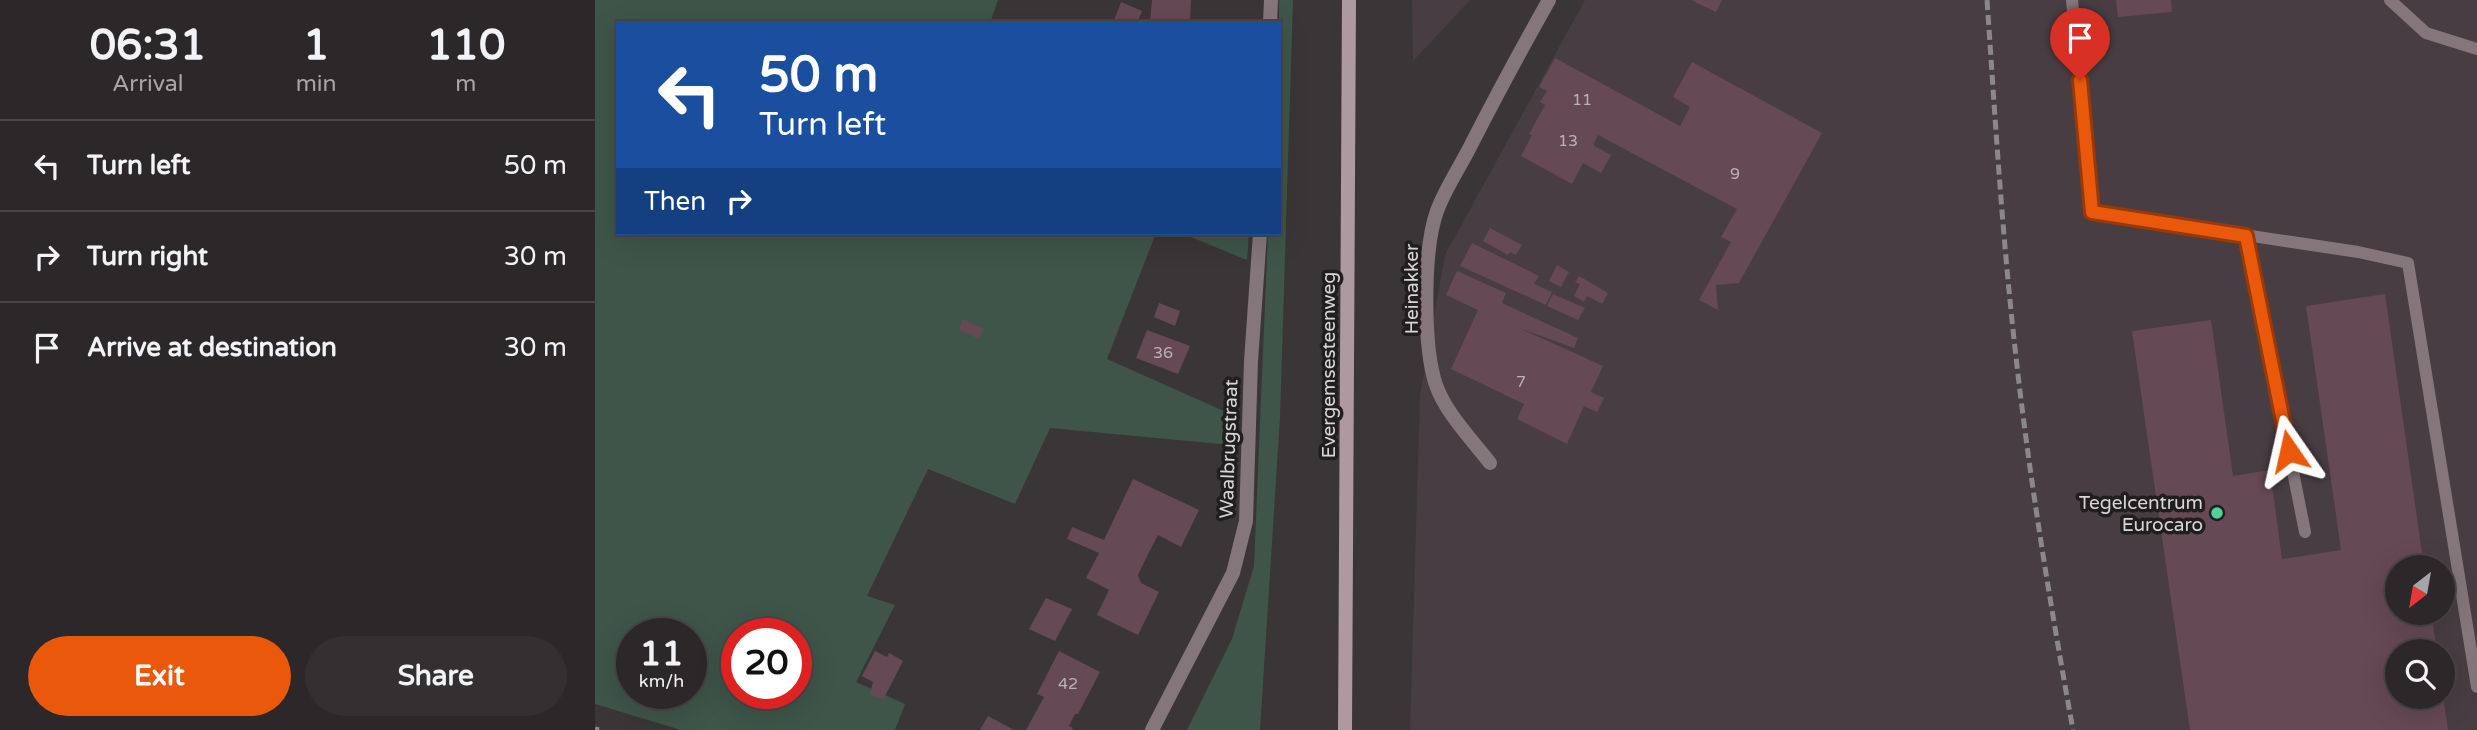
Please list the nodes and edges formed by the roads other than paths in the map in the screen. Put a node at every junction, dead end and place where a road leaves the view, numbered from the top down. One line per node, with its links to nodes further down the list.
1 (1271, 0): 6 (street)
2 (1349, 0): 14 (main road, Evergemsesteenweg)
3 (1549, 0): 10 (street, Heinakker)
4 (2072, 0): 9 (lane)
5 (2390, 0): 7 (lane)
6 (1270, 21)
7 (2477, 49)
8 (1260, 235): 13 (street, Waalbrugstraat)
9 (2246, 236): 11 (lane); 12 (lane)
10 (1490, 463)
11 (2305, 531)
12 (2477, 687)
13 (1152, 730)
14 (1345, 730)

